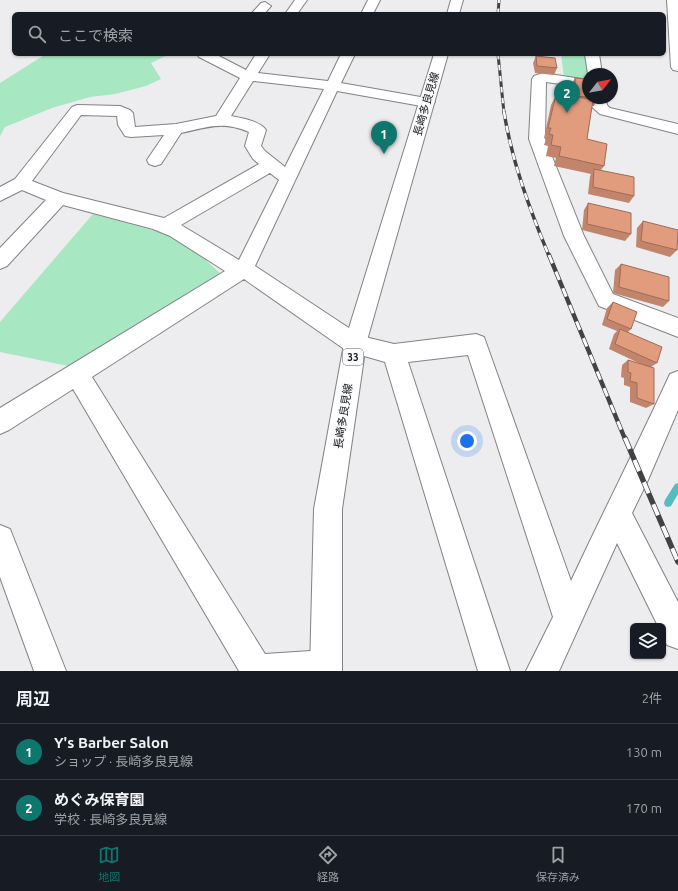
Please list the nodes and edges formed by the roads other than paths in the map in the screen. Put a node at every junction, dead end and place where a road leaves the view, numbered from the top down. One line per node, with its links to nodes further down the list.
1 (301, 0): 5 (street)
2 (374, 0): 6 (street)
3 (457, 0): 7 (street)
4 (673, 0): 8 (street)
5 (292, 12)
6 (368, 12)
7 (454, 12)
8 (669, 22): 14 (street)
9 (208, 56): 16 (street)
10 (262, 56): 16 (street)
11 (347, 56): 18 (street)
12 (440, 56): 19 (street, 長崎多良見線 / 33)
13 (592, 56): 15 (street)
14 (678, 67)
15 (594, 68)
16 (247, 76): 18 (street); 21 (street)
17 (582, 83): 33 (street)
18 (332, 86): 19 (street); 26 (street)
19 (427, 102): 34 (street, 長崎多良見線 / 33)
20 (599, 104): 23 (street)
21 (222, 120): 22 (street); 25 (street)
22 (176, 129): 24 (street); 27 (street)
23 (678, 129)
24 (155, 160)
25 (271, 165): 26 (street); 30 (street)
26 (289, 179): 32 (street)
27 (21, 184): 28 (street); 29 (street)
28 (0, 194)
29 (59, 198): 30 (street); 31 (street)
30 (165, 226): 32 (street)
31 (0, 261)
32 (243, 270): 34 (street); 36 (street)
33 (678, 328)
34 (355, 344): 35 (street); 43 (street, 長崎多良見線 / 33)
35 (394, 354): 41 (street); 45 (street)
36 (78, 375): 38 (street); 43 (street)
37 (678, 382): 39 (street)
38 (0, 422)
39 (617, 513): 41 (street); 42 (street)
40 (0, 539): 44 (street)
41 (570, 618): 46 (street)
42 (678, 634)
43 (326, 668)
44 (50, 671)
45 (494, 671)
46 (542, 671)

